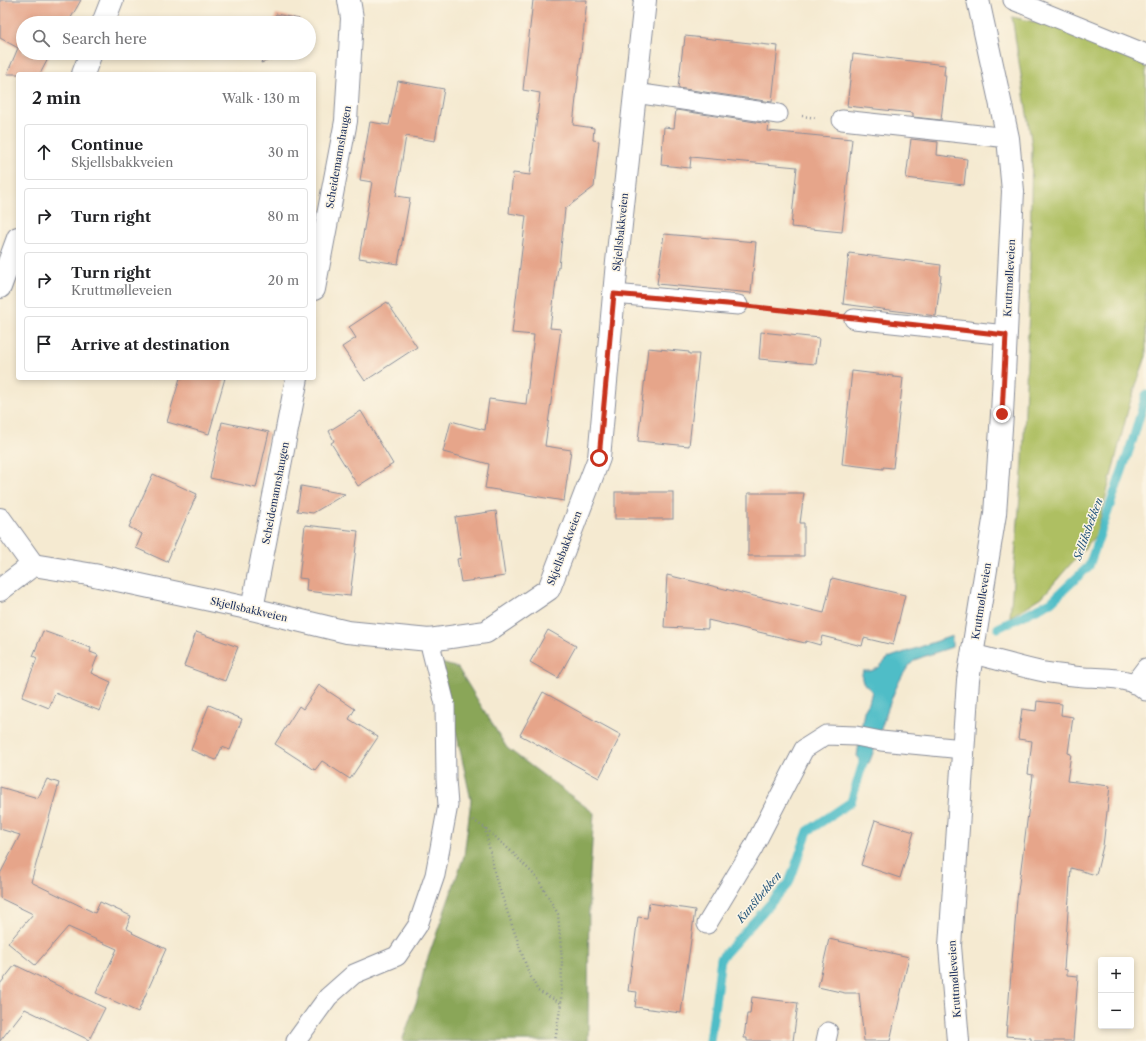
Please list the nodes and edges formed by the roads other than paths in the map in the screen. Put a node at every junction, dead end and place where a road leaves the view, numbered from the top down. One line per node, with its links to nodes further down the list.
1 (112, 0): 6 (street)
2 (349, 0): 15 (street, Scheidemannshaugen)
3 (645, 0): 10 (street, Skjellsbakkveien)
4 (978, 0): 13 (street, Kruttmølleveien)
5 (1013, 0): 7 (lane)
6 (106, 16)
7 (1146, 54)
8 (88, 60): 9 (street)
9 (83, 72)
10 (635, 93): 11 (lane); 17 (street, Skjellsbakkveien)
11 (778, 114)
12 (842, 120): 13 (lane)
13 (1008, 138): 20 (street, Kruttmølleveien)
14 (16, 243): 16 (street)
15 (316, 278)
16 (0, 287)
17 (614, 294): 18 (lane); 26 (street, Skjellsbakkveien)
18 (738, 305)
19 (854, 319): 20 (lane)
20 (1006, 335): 27 (street, Kruttmølleveien)
21 (297, 380): 25 (street, Scheidemannshaugen)
22 (0, 519): 23 (street)
23 (32, 565): 24 (street); 25 (street, Skjellsbakkveien)
24 (0, 590)
25 (252, 609): 26 (street, Skjellsbakkveien)
26 (429, 640): 32 (lane)
27 (972, 654): 29 (lane, Kruttmølleveien); 30 (street, Kruttmølleveien)
28 (1146, 668): 29 (lane, Kruttmølleveien)
29 (1140, 688)
30 (963, 749): 31 (lane); 33 (street, Kruttmølleveien)
31 (707, 924)
32 (296, 1041)
33 (958, 1041)

